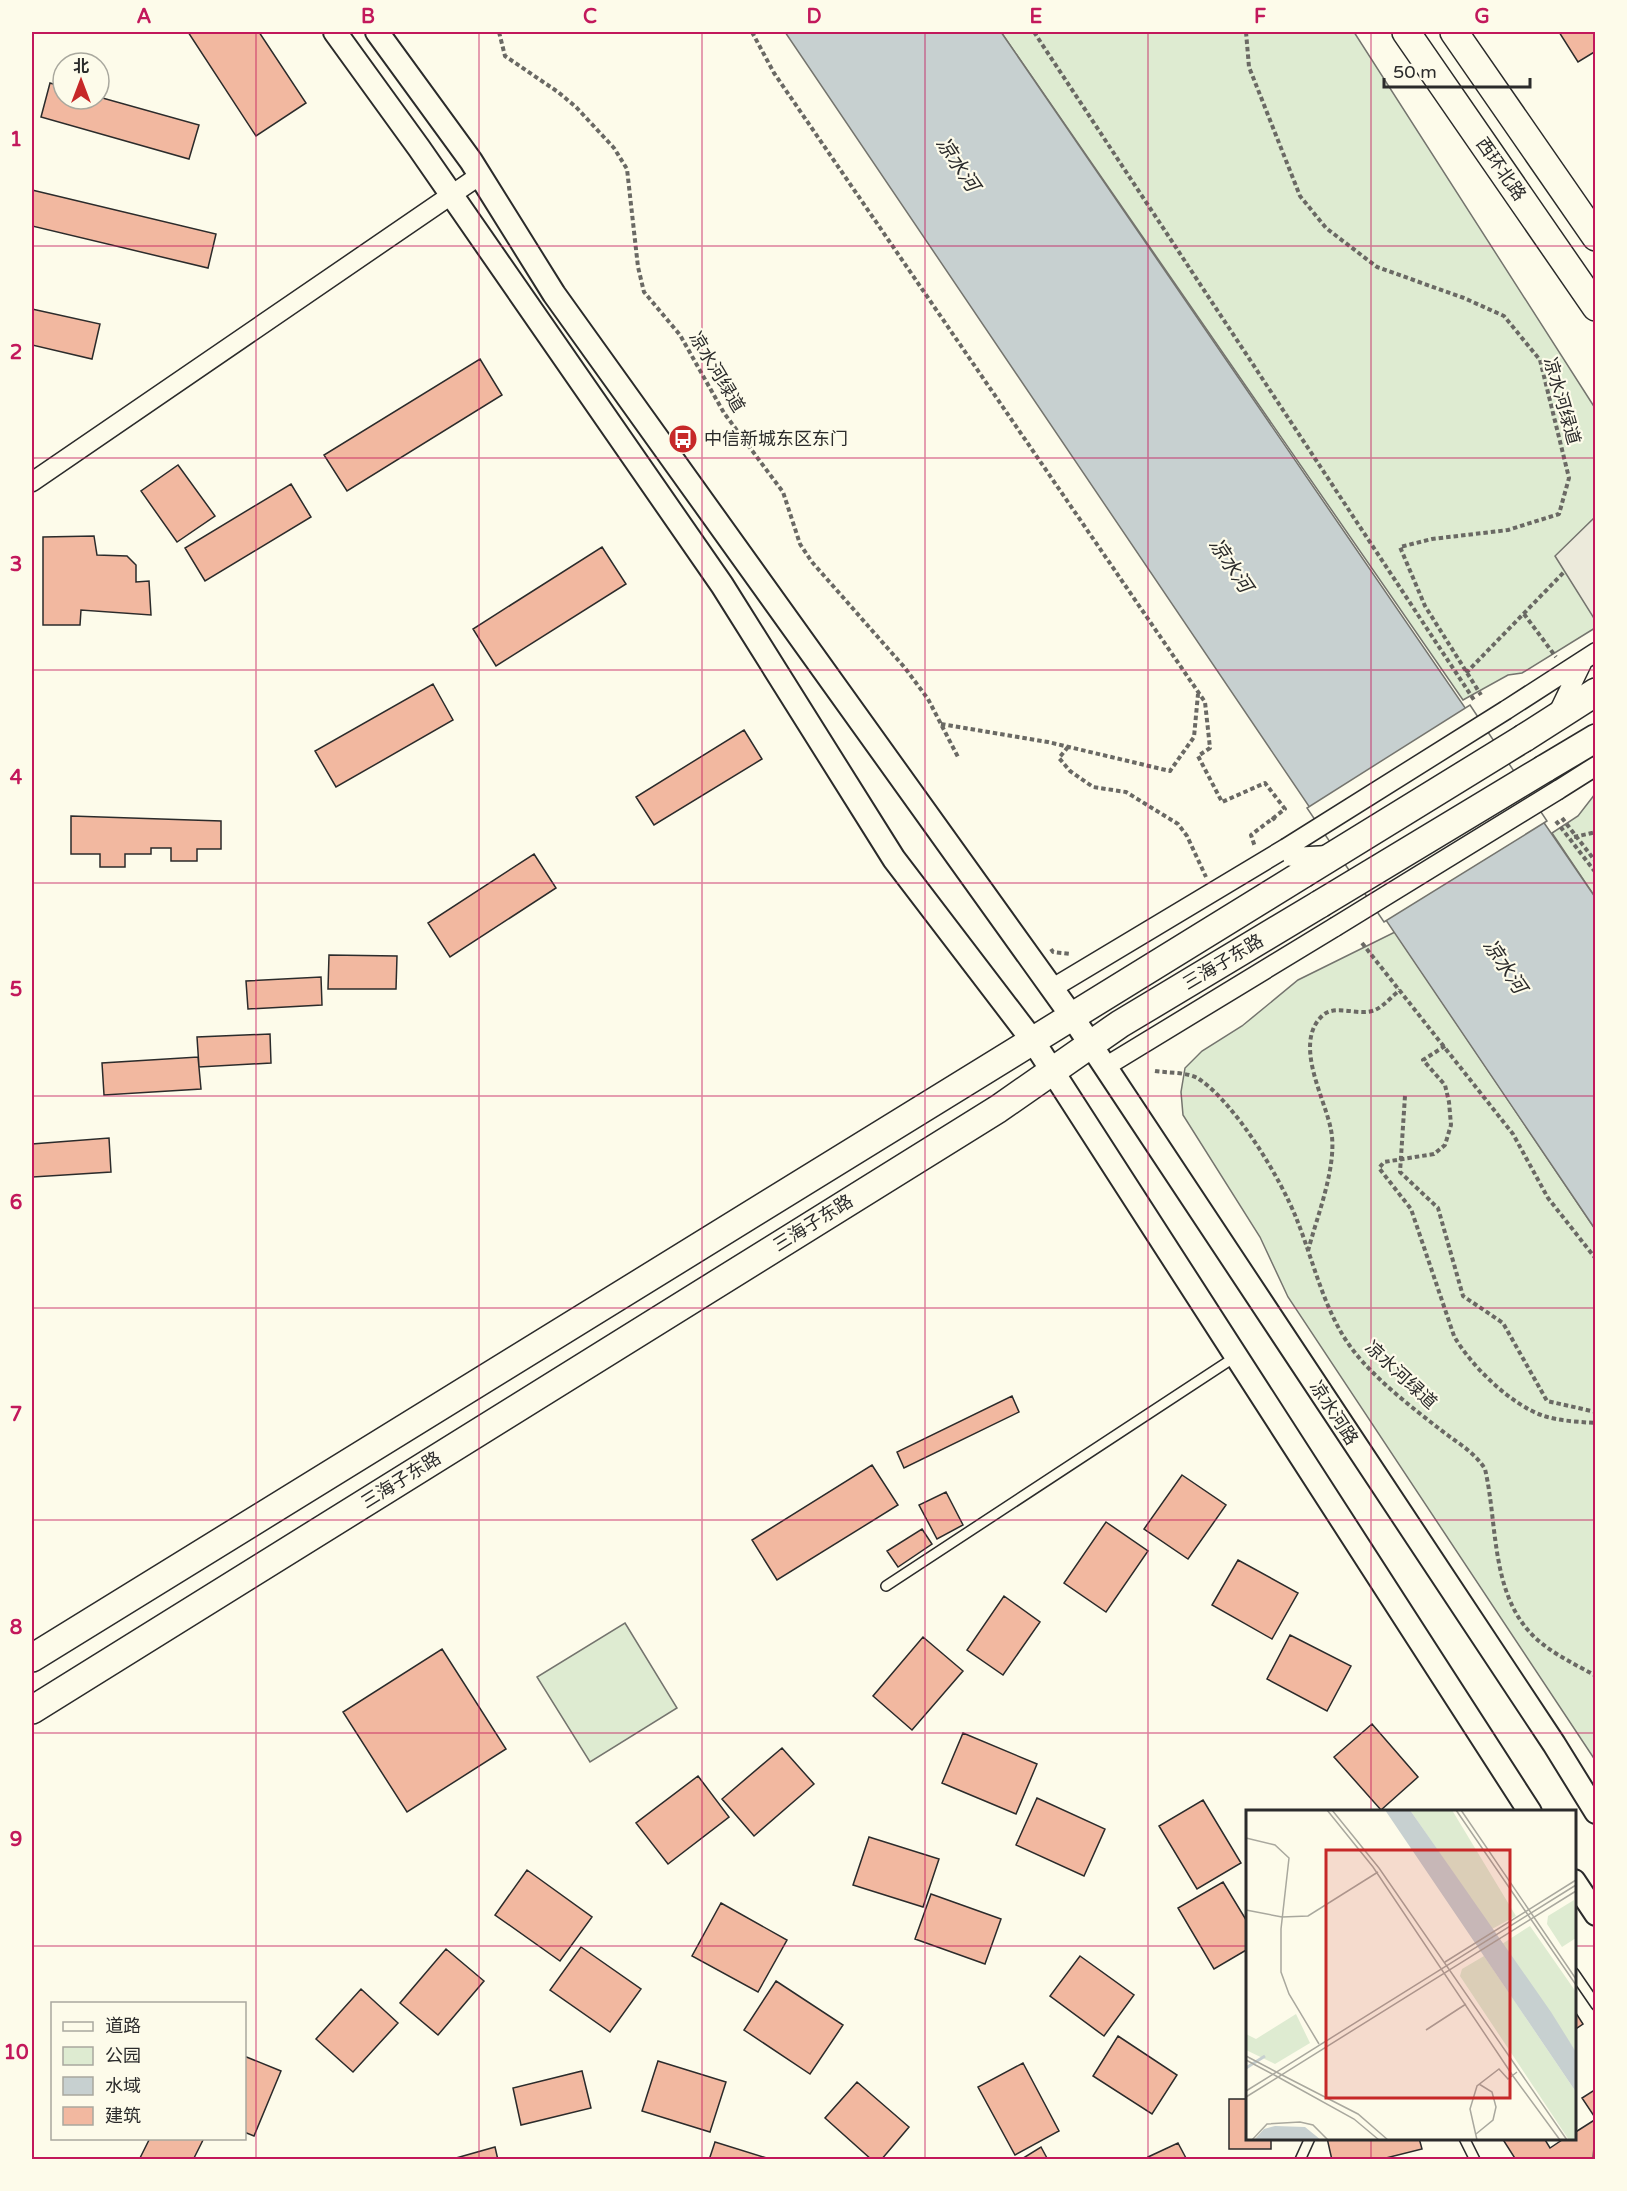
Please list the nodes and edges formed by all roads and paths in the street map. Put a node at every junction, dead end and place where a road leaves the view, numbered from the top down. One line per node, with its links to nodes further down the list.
1 (335, 32): 10 (street)
2 (377, 32): 9 (street, 凉水河路)
3 (499, 32): 24 (path, 凉水河绿道)
4 (752, 32): 20 (path)
5 (1034, 32): 22 (path)
6 (1246, 32): 18 (path, 凉水河绿道)
7 (1406, 32): 12 (main road, 西环北路)
8 (1454, 32): 11 (main road)
9 (479, 176): 10 (street); 47 (street, 凉水河路)
10 (450, 195): 13 (street); 50 (street)
11 (1596, 237)
12 (1596, 307)
13 (32, 482)
14 (1565, 571): 15 (path)
15 (1524, 614): 17 (path); 18 (path)
16 (1590, 656): 23 (street); 37 (street, bridge)
17 (1557, 660)
18 (1466, 673): 21 (path, 凉水河绿道)
19 (1596, 692): 23 (main road, 三海子东路)
20 (1198, 693): 26 (path); 30 (path)
21 (1481, 695)
22 (1474, 700)
23 (1555, 718): 37 (main road, 三海子东路, bridge)
24 (940, 724): 26 (path); 27 (path, 凉水河绿道)
25 (1596, 738): 29 (main road, 三海子东路)
26 (1068, 747): 41 (path)
27 (958, 759)
28 (1594, 766): 29 (street)
29 (1551, 780): 43 (street, bridge); 43 (main road, 三海子东路, bridge)
30 (1272, 817): 33 (path); 36 (path)
31 (1562, 818): 35 (path)
32 (1556, 821): 40 (path)
33 (1277, 822)
34 (1596, 832): 35 (path)
35 (1575, 837): 38 (path)
36 (1267, 852): 37 (street); 47 (street)
37 (1294, 860): 49 (main road, 三海子东路)
38 (1596, 862)
39 (1217, 872): 41 (path)
40 (1596, 873)
41 (1206, 878): 42 (path)
42 (1196, 884)
43 (1327, 922): 52 (main road, 三海子东路)
44 (1047, 943): 46 (path)
45 (1362, 943): 48 (path)
46 (1078, 951)
47 (1051, 989): 49 (street, 凉水河路)
48 (1400, 990): 51 (path); 56 (path)
49 (1071, 1016): 50 (main road, 三海子东路); 52 (street, 凉水河路)
50 (1033, 1041): 53 (street); 62 (main road, 三海子东路)
51 (1445, 1046): 57 (path); 60 (path)
52 (1098, 1056): 53 (main road, 三海子东路); 66 (street, 凉水河路)
53 (1052, 1071): 58 (street); 64 (main road, 三海子东路)
54 (1155, 1071): 56 (path, 凉水河绿道)
55 (1405, 1096): 59 (path, bridge)
56 (1308, 1252): 63 (path, 凉水河绿道)
57 (1596, 1259)
58 (1237, 1356): 61 (lane); 65 (street)
59 (1596, 1412)
60 (1596, 1423)
61 (886, 1586)
62 (32, 1658)
63 (1596, 1677)
64 (32, 1710)
65 (1529, 1810)
66 (1596, 1812)
67 (1576, 1883): 68 (street)
68 (1596, 1914)
69 (1576, 1975): 70 (lane)
70 (1596, 2005)
71 (1310, 2140): 73 (lane)
72 (1465, 2140): 74 (lane)
73 (1300, 2160)
74 (1475, 2160)

